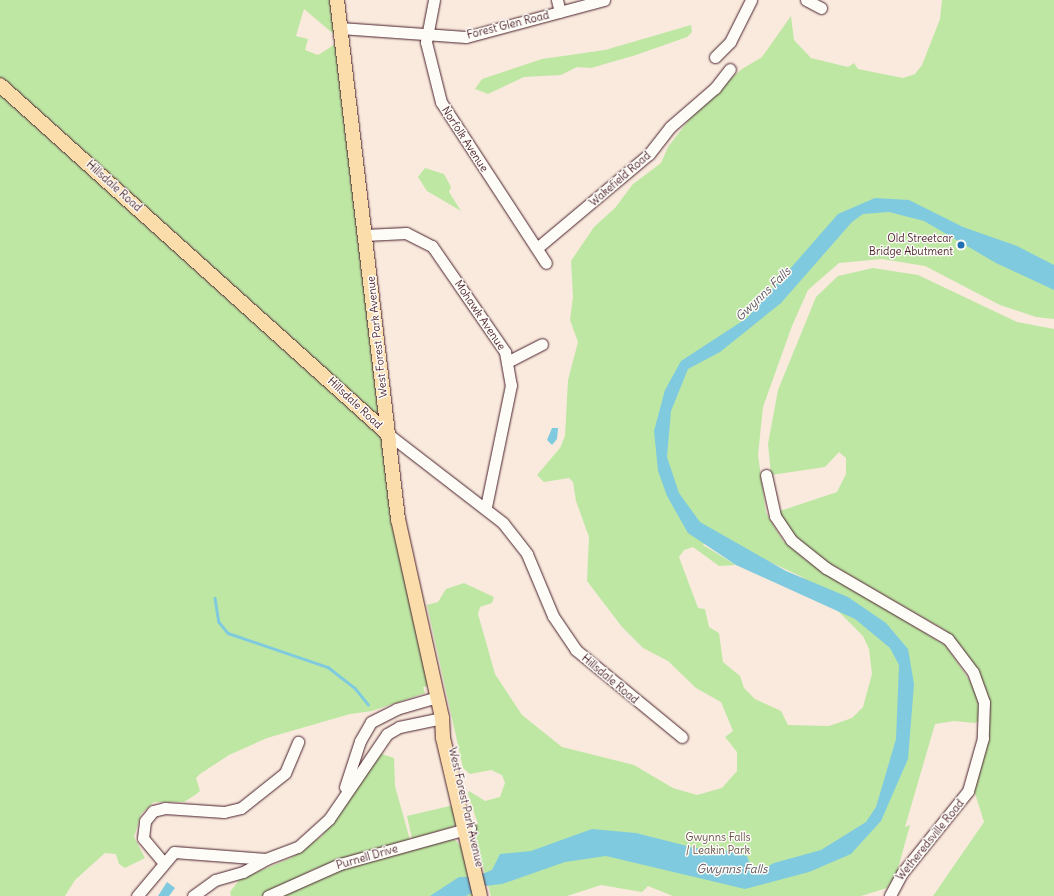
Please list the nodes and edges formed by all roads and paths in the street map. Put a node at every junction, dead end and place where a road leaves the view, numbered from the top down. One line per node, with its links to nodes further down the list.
1 (337, 0): 9 (main road, West Forest Park Avenue)
2 (434, 0): 10 (street, Norfolk Avenue)
3 (557, 0): 8 (street)
4 (604, 0): 8 (street, Forest Glen Road)
5 (751, 0): 11 (street)
6 (806, 0): 7 (street)
7 (821, 8)
8 (560, 12): 10 (street, Forest Glen Road)
9 (340, 28): 10 (street, Forest Glen Road); 14 (main road, West Forest Park Avenue)
10 (426, 34): 15 (street, Norfolk Avenue)
11 (715, 57)
12 (730, 69): 15 (street, Wakefield Road)
13 (0, 85): 19 (main road, Hillsdale Road)
14 (365, 236): 18 (street, Mohawk Avenue); 19 (main road, West Forest Park Avenue)
15 (537, 248): 16 (street, Norfolk Avenue)
16 (546, 263)
17 (542, 344): 18 (street)
18 (509, 361): 21 (street, Mohawk Avenue)
19 (388, 434): 21 (street, Hillsdale Road); 22 (main road, West Forest Park Avenue)
20 (766, 475): 36 (street, Wetheredsville Road)
21 (486, 507): 24 (street, Hillsdale Road)
22 (437, 697): 23 (main road, West Forest Park Avenue); 26 (street)
23 (442, 718): 26 (street); 27 (main road, West Forest Park Avenue)
24 (682, 737)
25 (298, 742): 30 (street)
26 (342, 797): 29 (street)
27 (467, 829): 28 (main road, West Forest Park Avenue); 33 (street, Purnell Drive)
28 (473, 857): 34 (main road, West Forest Park Avenue); 35 (main road, West Forest Park Avenue)
29 (266, 859): 30 (street); 32 (street)
30 (163, 862): 31 (street)
31 (137, 896)
32 (193, 896)
33 (268, 896)
34 (480, 896)
35 (489, 896)
36 (890, 896)

